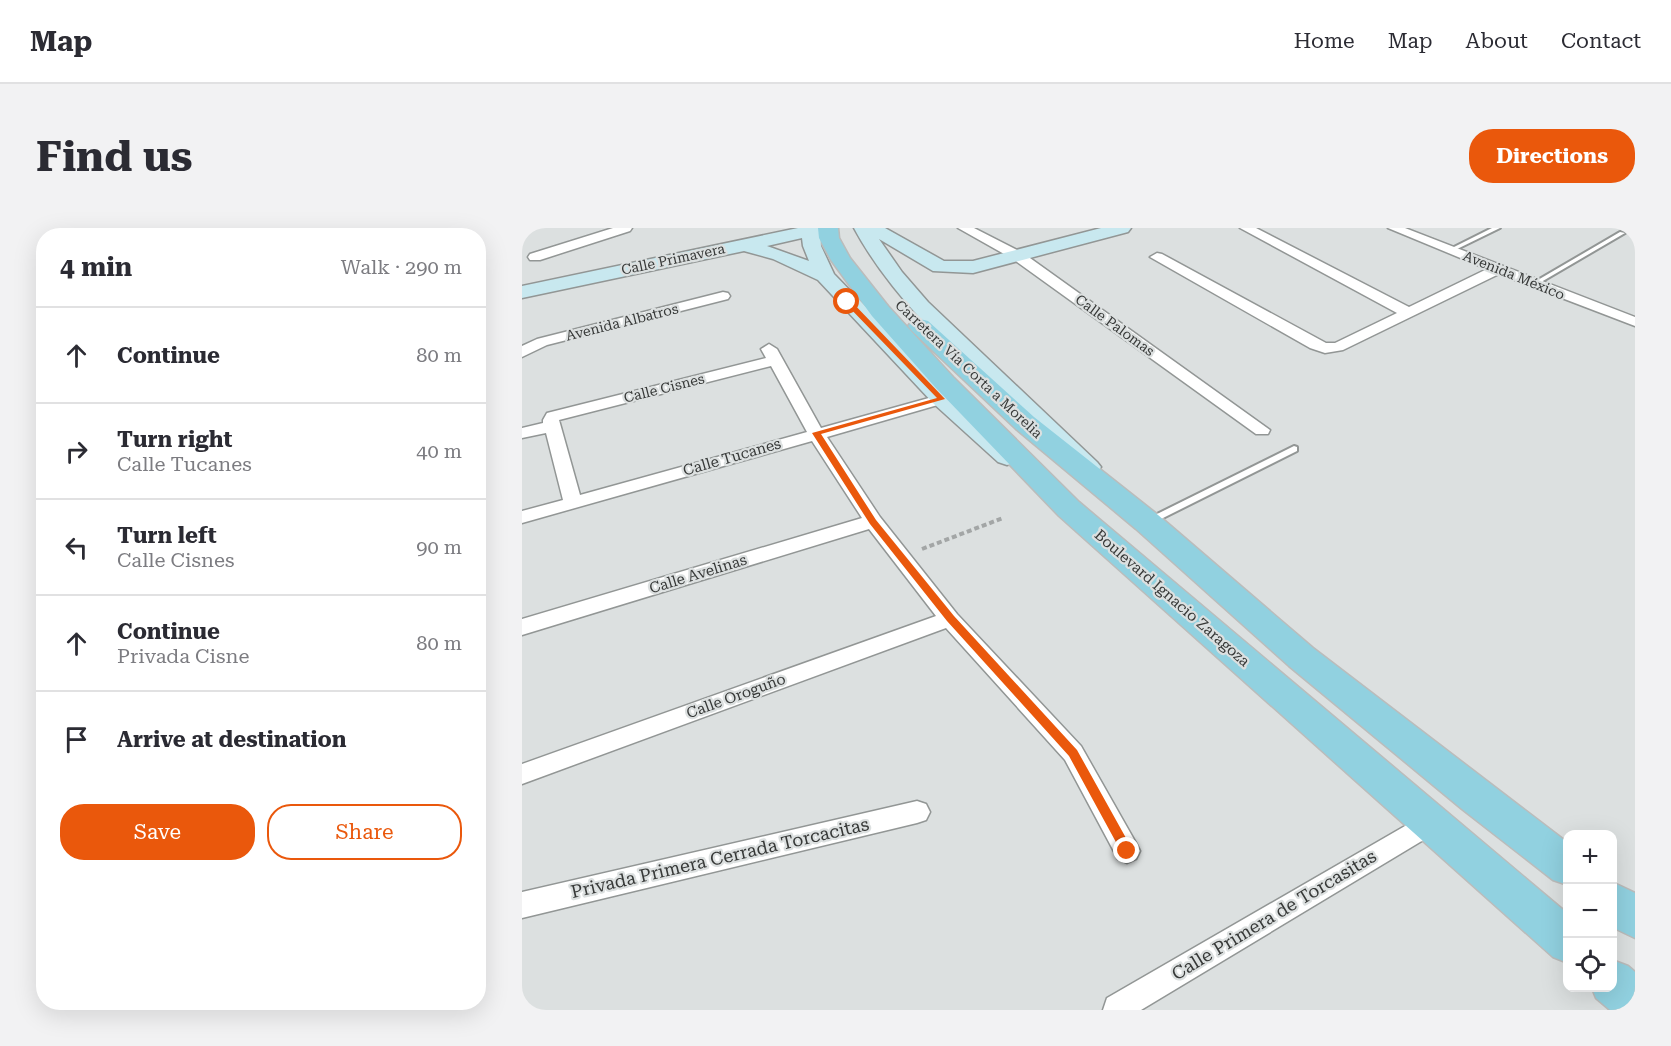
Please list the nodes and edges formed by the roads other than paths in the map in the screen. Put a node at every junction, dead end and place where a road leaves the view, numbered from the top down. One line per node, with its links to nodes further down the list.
1 (626, 228): 16 (street)
2 (850, 228): 31 (main road, Carretera Vía Corta a Morelia)
3 (863, 228): 31 (street)
4 (872, 228): 14 (street)
5 (964, 228): 14 (street, Calle Palomas)
6 (1122, 228): 14 (street)
7 (1246, 228): 22 (street)
8 (1394, 228): 13 (street, Avenida México)
9 (1497, 228): 13 (lane)
10 (818, 229): 12 (street, Calle Primavera); 18 (street, Boulevard Ignacio Zaragoza); 33 (main road, Carretera Vía Corta a Morelia)
11 (1622, 233): 19 (lane)
12 (742, 244): 18 (street); 20 (street, Calle Primavera)
13 (1450, 250): 17 (street, Avenida México)
14 (1018, 256): 27 (street, Calle Palomas)
15 (1157, 256): 22 (street)
16 (535, 257)
17 (1498, 269): 19 (street, Avenida México); 22 (street)
18 (825, 276): 25 (street, Boulevard Ignacio Zaragoza)
19 (1534, 284): 23 (street, Avenida México)
20 (522, 292)
21 (723, 296): 24 (street, Avenida Albatros)
22 (1407, 312)
23 (1635, 322)
24 (522, 352)
25 (942, 399): 29 (street, Calle Tucanes); 33 (street, Boulevard Ignacio Zaragoza)
26 (553, 422): 28 (street, Calle Cisnes); 29 (street, Calle Cisnes); 32 (street)
27 (1262, 430)
28 (522, 433)
29 (816, 433): 32 (street, Calle Tucanes); 35 (street, Calle Cisnes)
30 (1294, 449): 36 (lane)
31 (1110, 490): 36 (main road)
32 (573, 504): 34 (street, Calle Tucanes)
33 (1069, 509): 41 (main road, Boulevard Ignacio Zaragoza)
34 (522, 517)
35 (873, 522): 37 (street, Calle Cisnes); 38 (street, Calle Avelinas)
36 (1147, 522): 43 (main road)
37 (950, 619): 39 (street, Calle Oroguño); 42 (street, Calle Cisnes)
38 (522, 627)
39 (522, 774)
40 (917, 812): 44 (street, Privada Primera Cerrada Torcacitas)
41 (1431, 822): 47 (main road, Boulevard Ignacio Zaragoza); 50 (street, Calle Primera de Torcasitas)
42 (1127, 851)
43 (1563, 863)
44 (522, 904)
45 (1617, 905): 46 (main road)
46 (1635, 918)
47 (1563, 938)
48 (1617, 986): 49 (main road)
49 (1635, 1002)
50 (1116, 1009)

